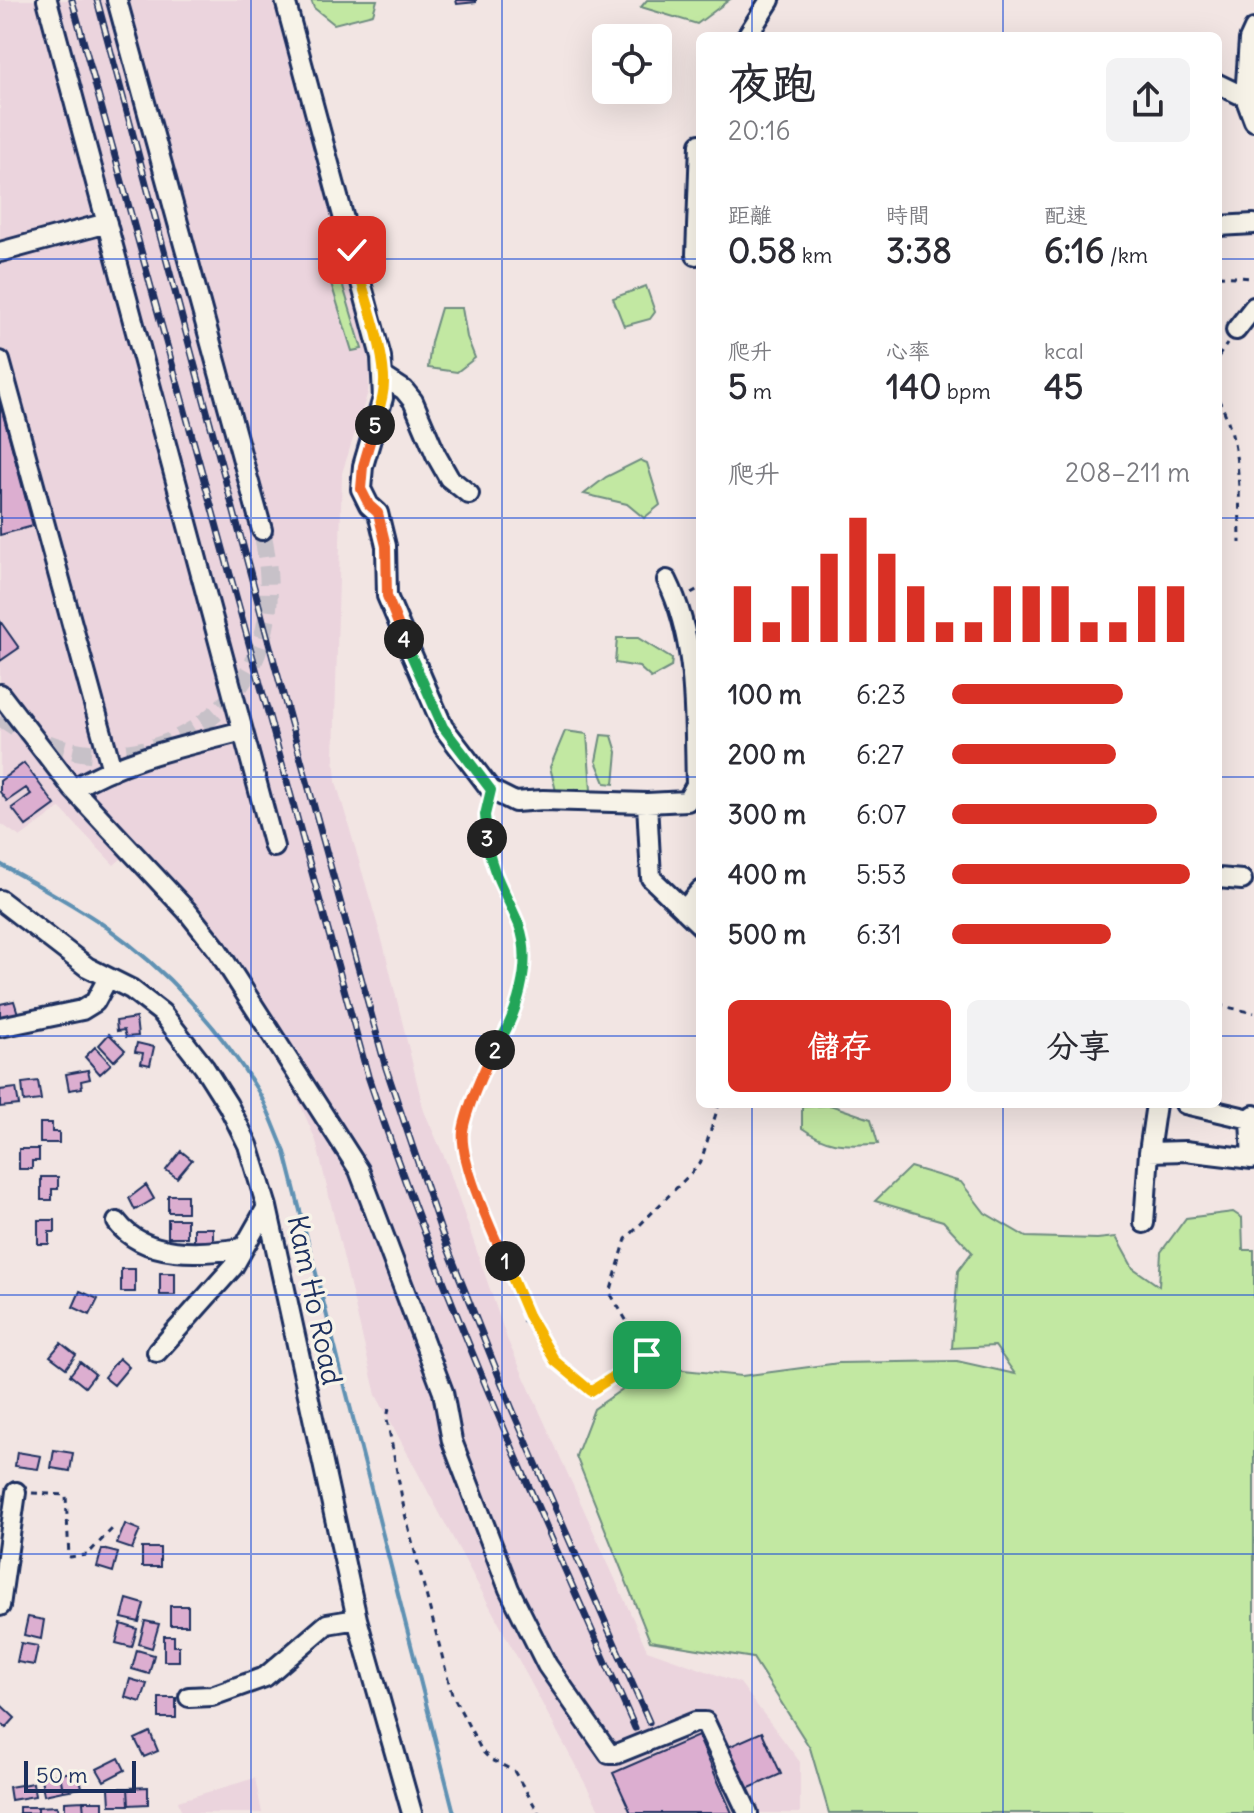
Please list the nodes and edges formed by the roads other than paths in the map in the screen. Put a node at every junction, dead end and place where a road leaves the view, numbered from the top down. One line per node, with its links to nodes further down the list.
1 (47, 0): 10 (street)
2 (117, 0): 19 (street)
3 (285, 0): 17 (street)
4 (770, 0): 6 (street)
5 (1254, 29): 8 (street)
6 (750, 32)
7 (1222, 86): 8 (street)
8 (1245, 97): 9 (street)
9 (1254, 121)
10 (107, 223): 13 (street); 22 (street)
11 (1254, 224): 12 (street)
12 (1222, 226)
13 (0, 252)
14 (1254, 307): 15 (street)
15 (1236, 330)
16 (0, 361): 23 (street)
17 (384, 377): 18 (street); 25 (street)
18 (469, 494)
19 (262, 530)
20 (667, 580): 25 (street)
21 (0, 694): 24 (street)
22 (243, 731): 23 (street); 26 (street)
23 (112, 770): 24 (street)
24 (73, 789): 49 (street)
25 (647, 803): 31 (street)
26 (274, 847)
27 (1222, 878): 28 (street)
28 (1242, 880)
29 (696, 896): 31 (street)
30 (0, 900): 33 (street, Kam Ho Road)
31 (684, 910): 32 (street)
32 (696, 921)
33 (108, 978): 34 (street); 39 (street, Kam Ho Road)
34 (0, 1027)
35 (1155, 1108): 38 (street)
36 (1206, 1108): 37 (street)
37 (1252, 1117): 38 (street)
38 (1149, 1152): 41 (street)
39 (267, 1207): 42 (street); 46 (street, Kam Ho Road)
40 (117, 1222): 42 (street)
41 (1144, 1223)
42 (243, 1248): 43 (street)
43 (157, 1352)
44 (16, 1492): 45 (street)
45 (0, 1606)
46 (357, 1619): 47 (street); 48 (street, Kam Ho Road)
47 (189, 1697)
48 (412, 1813)
49 (748, 1813)

